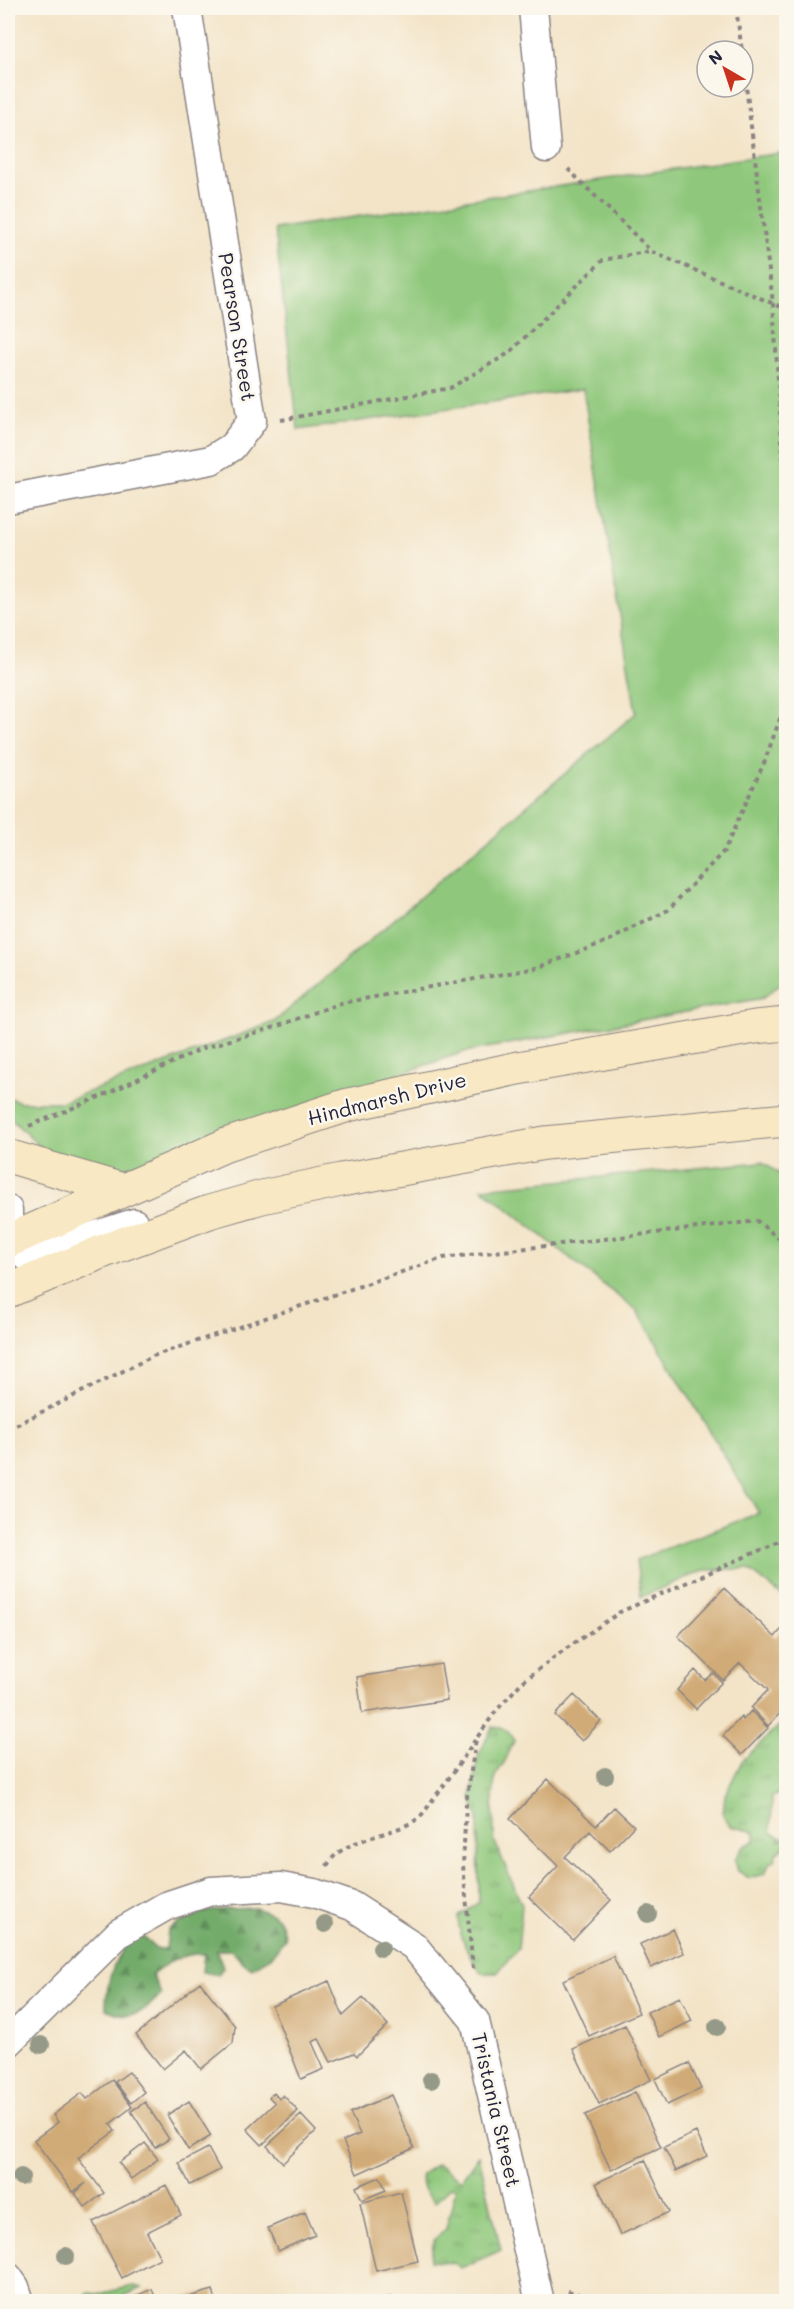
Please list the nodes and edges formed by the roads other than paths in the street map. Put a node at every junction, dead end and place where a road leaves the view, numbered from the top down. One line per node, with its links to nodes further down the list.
1 (187, 8): 4 (street, Pearson Street)
2 (533, 8): 3 (street)
3 (546, 148)
4 (8, 499)
5 (786, 1014): 7 (main road)
6 (786, 1024): 7 (main road, Hindmarsh Drive)
7 (754, 1027): 10 (main road, Hindmarsh Drive)
8 (779, 1125): 12 (main road)
9 (8, 1156): 10 (main road)
10 (123, 1190): 14 (main road, Hindmarsh Drive)
11 (8, 1210): 13 (street)
12 (209, 1212): 14 (street); 15 (main road)
13 (8, 1218)
14 (8, 1243)
15 (8, 1291)
16 (8, 2043): 18 (street, Tristania Street)
17 (8, 2277): 19 (street)
18 (551, 2295)
19 (20, 2301)

